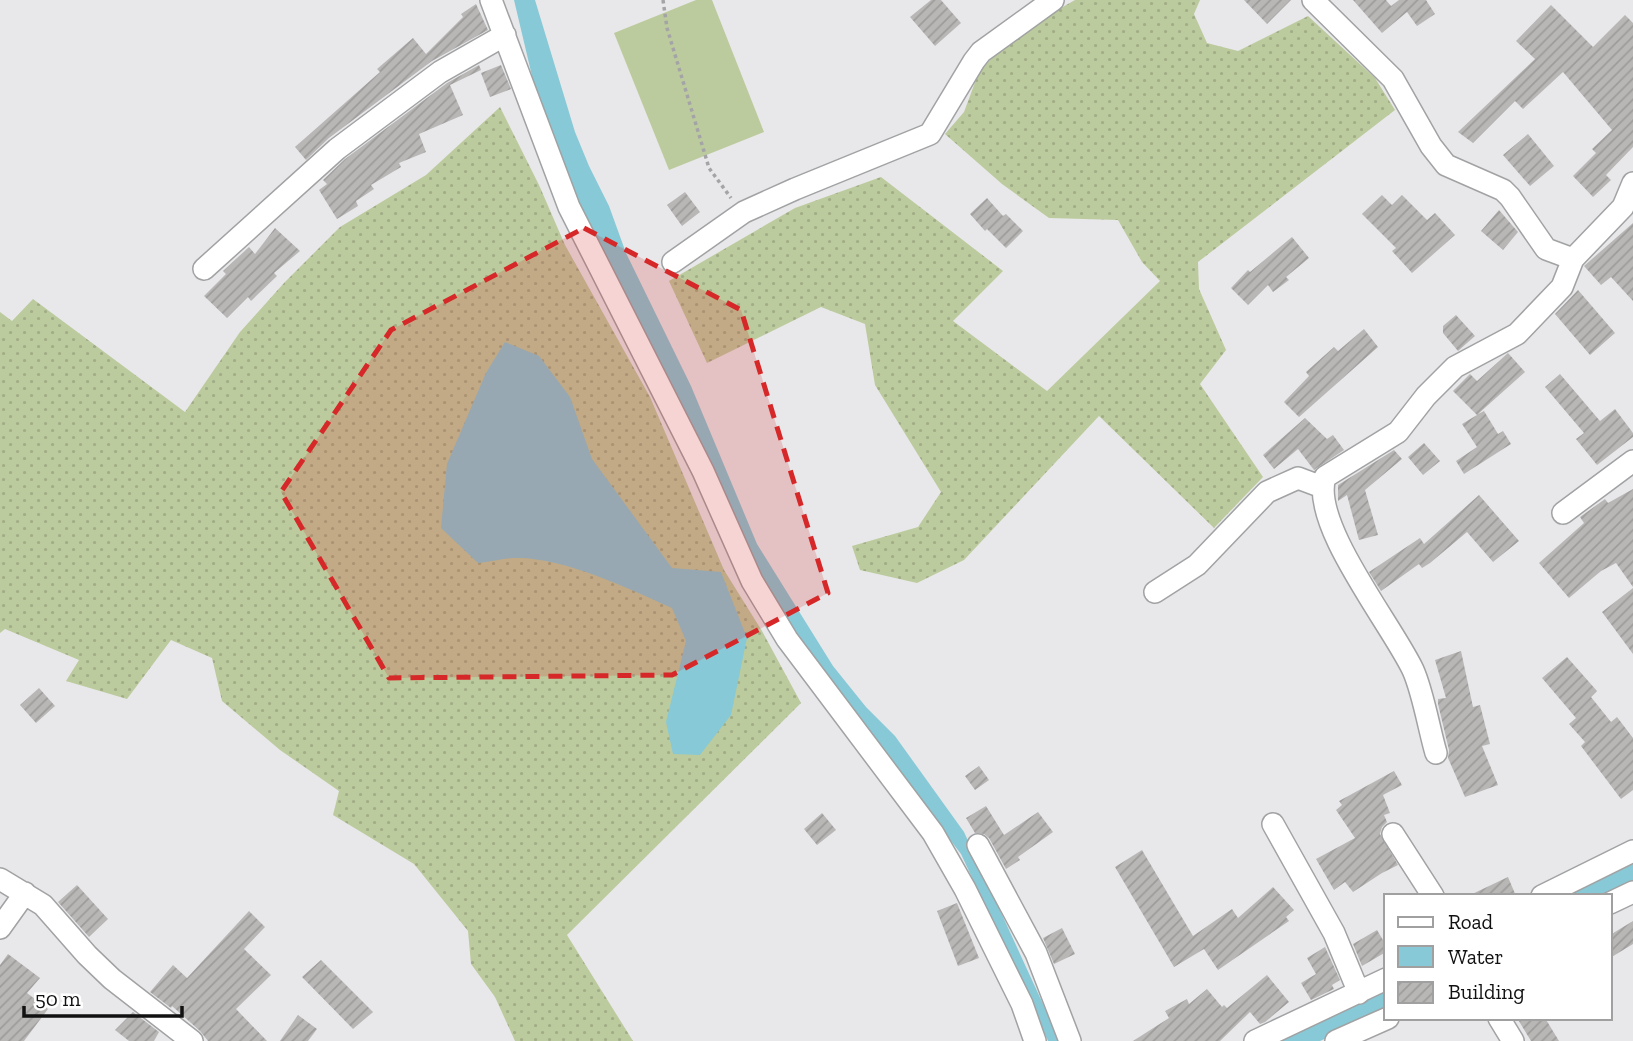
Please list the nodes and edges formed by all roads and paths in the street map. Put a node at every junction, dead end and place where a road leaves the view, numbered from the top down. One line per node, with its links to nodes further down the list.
1 (491, 0): 5 (street)
2 (663, 0): 7 (path)
3 (1053, 0): 7 (street)
4 (1313, 0): 9 (street)
5 (505, 35): 11 (street); 33 (street)
6 (1633, 183): 8 (street)
7 (744, 212): 10 (street)
8 (1628, 212): 9 (street)
9 (1573, 259): 13 (street)
10 (673, 262)
11 (204, 269)
12 (1633, 461): 14 (street)
13 (1322, 487): 15 (street); 16 (street)
14 (1563, 513)
15 (1155, 592)
16 (1436, 753)
17 (1273, 824): 29 (street)
18 (1393, 834): 24 (street)
19 (978, 845): 34 (street)
20 (1633, 851): 25 (street)
21 (0, 879): 23 (street)
22 (1633, 892): 26 (street)
23 (25, 893): 27 (street); 32 (street)
24 (1432, 894)
25 (1546, 894)
26 (1612, 902)
27 (0, 928)
28 (1384, 980): 29 (street)
29 (1359, 993): 35 (street)
30 (1384, 1020): 36 (street)
31 (1500, 1020): 37 (street)
32 (192, 1041)
33 (1035, 1041)
34 (1070, 1041)
35 (1255, 1041)
36 (1336, 1041)
37 (1513, 1041)

